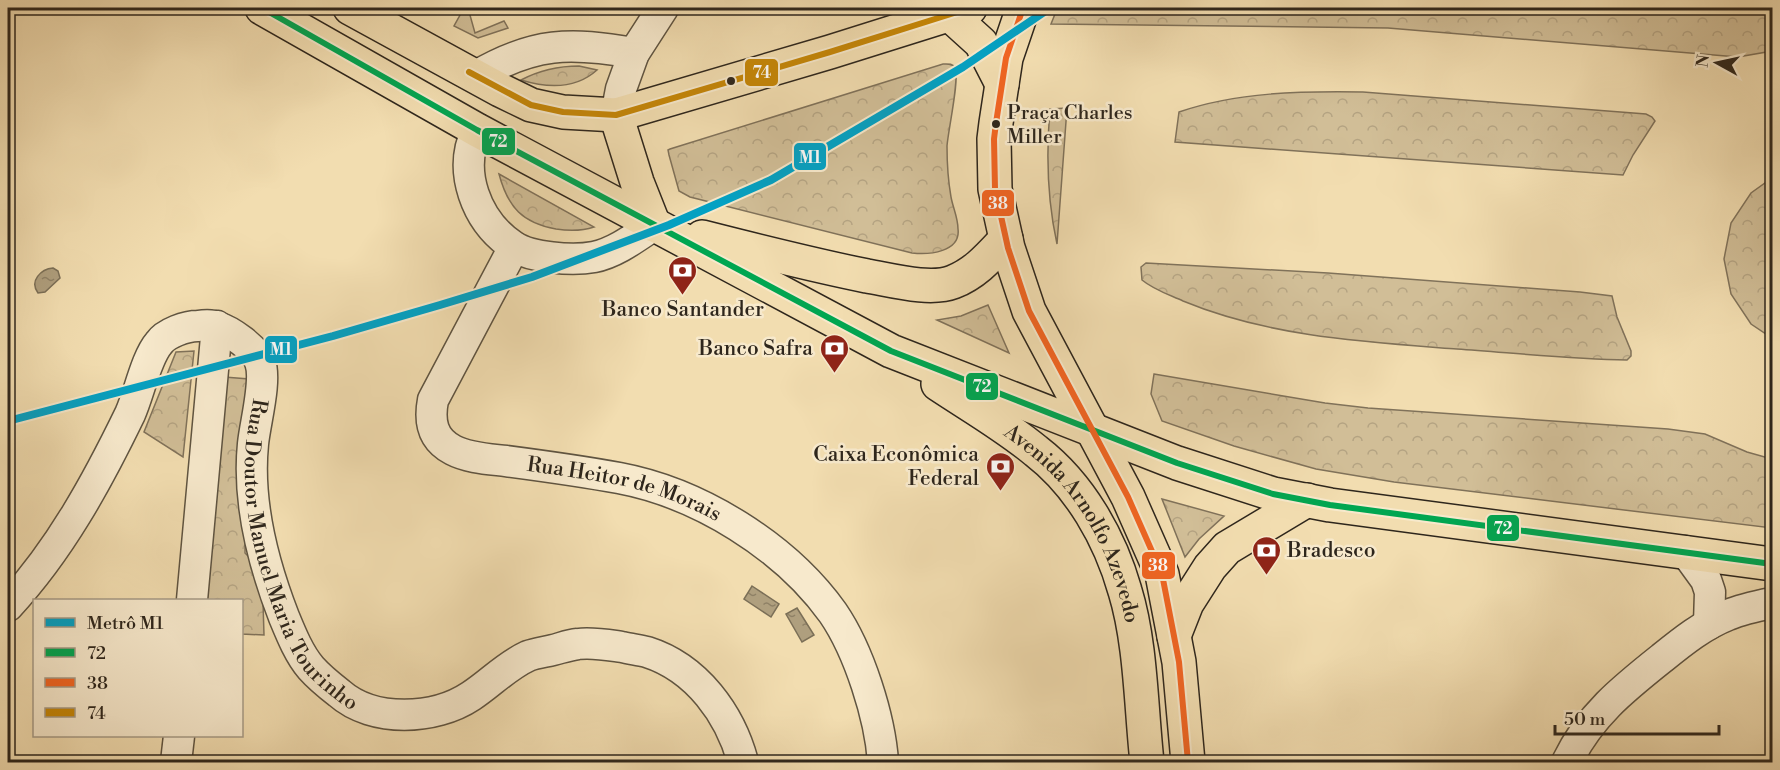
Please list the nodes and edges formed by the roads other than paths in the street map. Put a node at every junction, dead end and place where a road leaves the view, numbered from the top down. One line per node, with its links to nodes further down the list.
1 (262, 8): 10 (main road)
2 (350, 8): 7 (main road)
3 (663, 8): 6 (street)
4 (1023, 8): 8 (main road)
5 (960, 11): 8 (main road); 9 (main road)
6 (634, 53): 7 (street); 9 (street)
7 (476, 76): 9 (main road)
8 (1002, 84): 12 (main road)
9 (616, 115): 11 (main road)
10 (477, 130): 11 (main road); 13 (street)
11 (654, 225): 12 (main road); 13 (street); 15 (main road)
12 (1006, 239): 16 (main road)
13 (514, 247): 28 (street, Rua Heitor de Morais)
14 (217, 326): 20 (street); 22 (street); 27 (street, Rua Doutor Manuel Maria Tourinho)
15 (891, 351): 16 (main road); 29 (main road, Avenida Arnolfo Azevedo)
16 (1092, 430): 17 (main road); 24 (main road, Avenida Arnolfo Azevedo)
17 (1307, 500): 18 (main road); 24 (main road)
18 (1685, 551): 19 (main road); 23 (street)
19 (1773, 564)
20 (192, 599)
21 (1773, 603): 23 (street)
22 (8, 606)
23 (1709, 624): 31 (street)
24 (1174, 636): 30 (main road, Avenida Arnolfo Azevedo)
25 (179, 737): 26 (street)
26 (176, 762)
27 (743, 762)
28 (883, 762)
29 (1147, 762)
30 (1188, 762)
31 (1567, 762)

